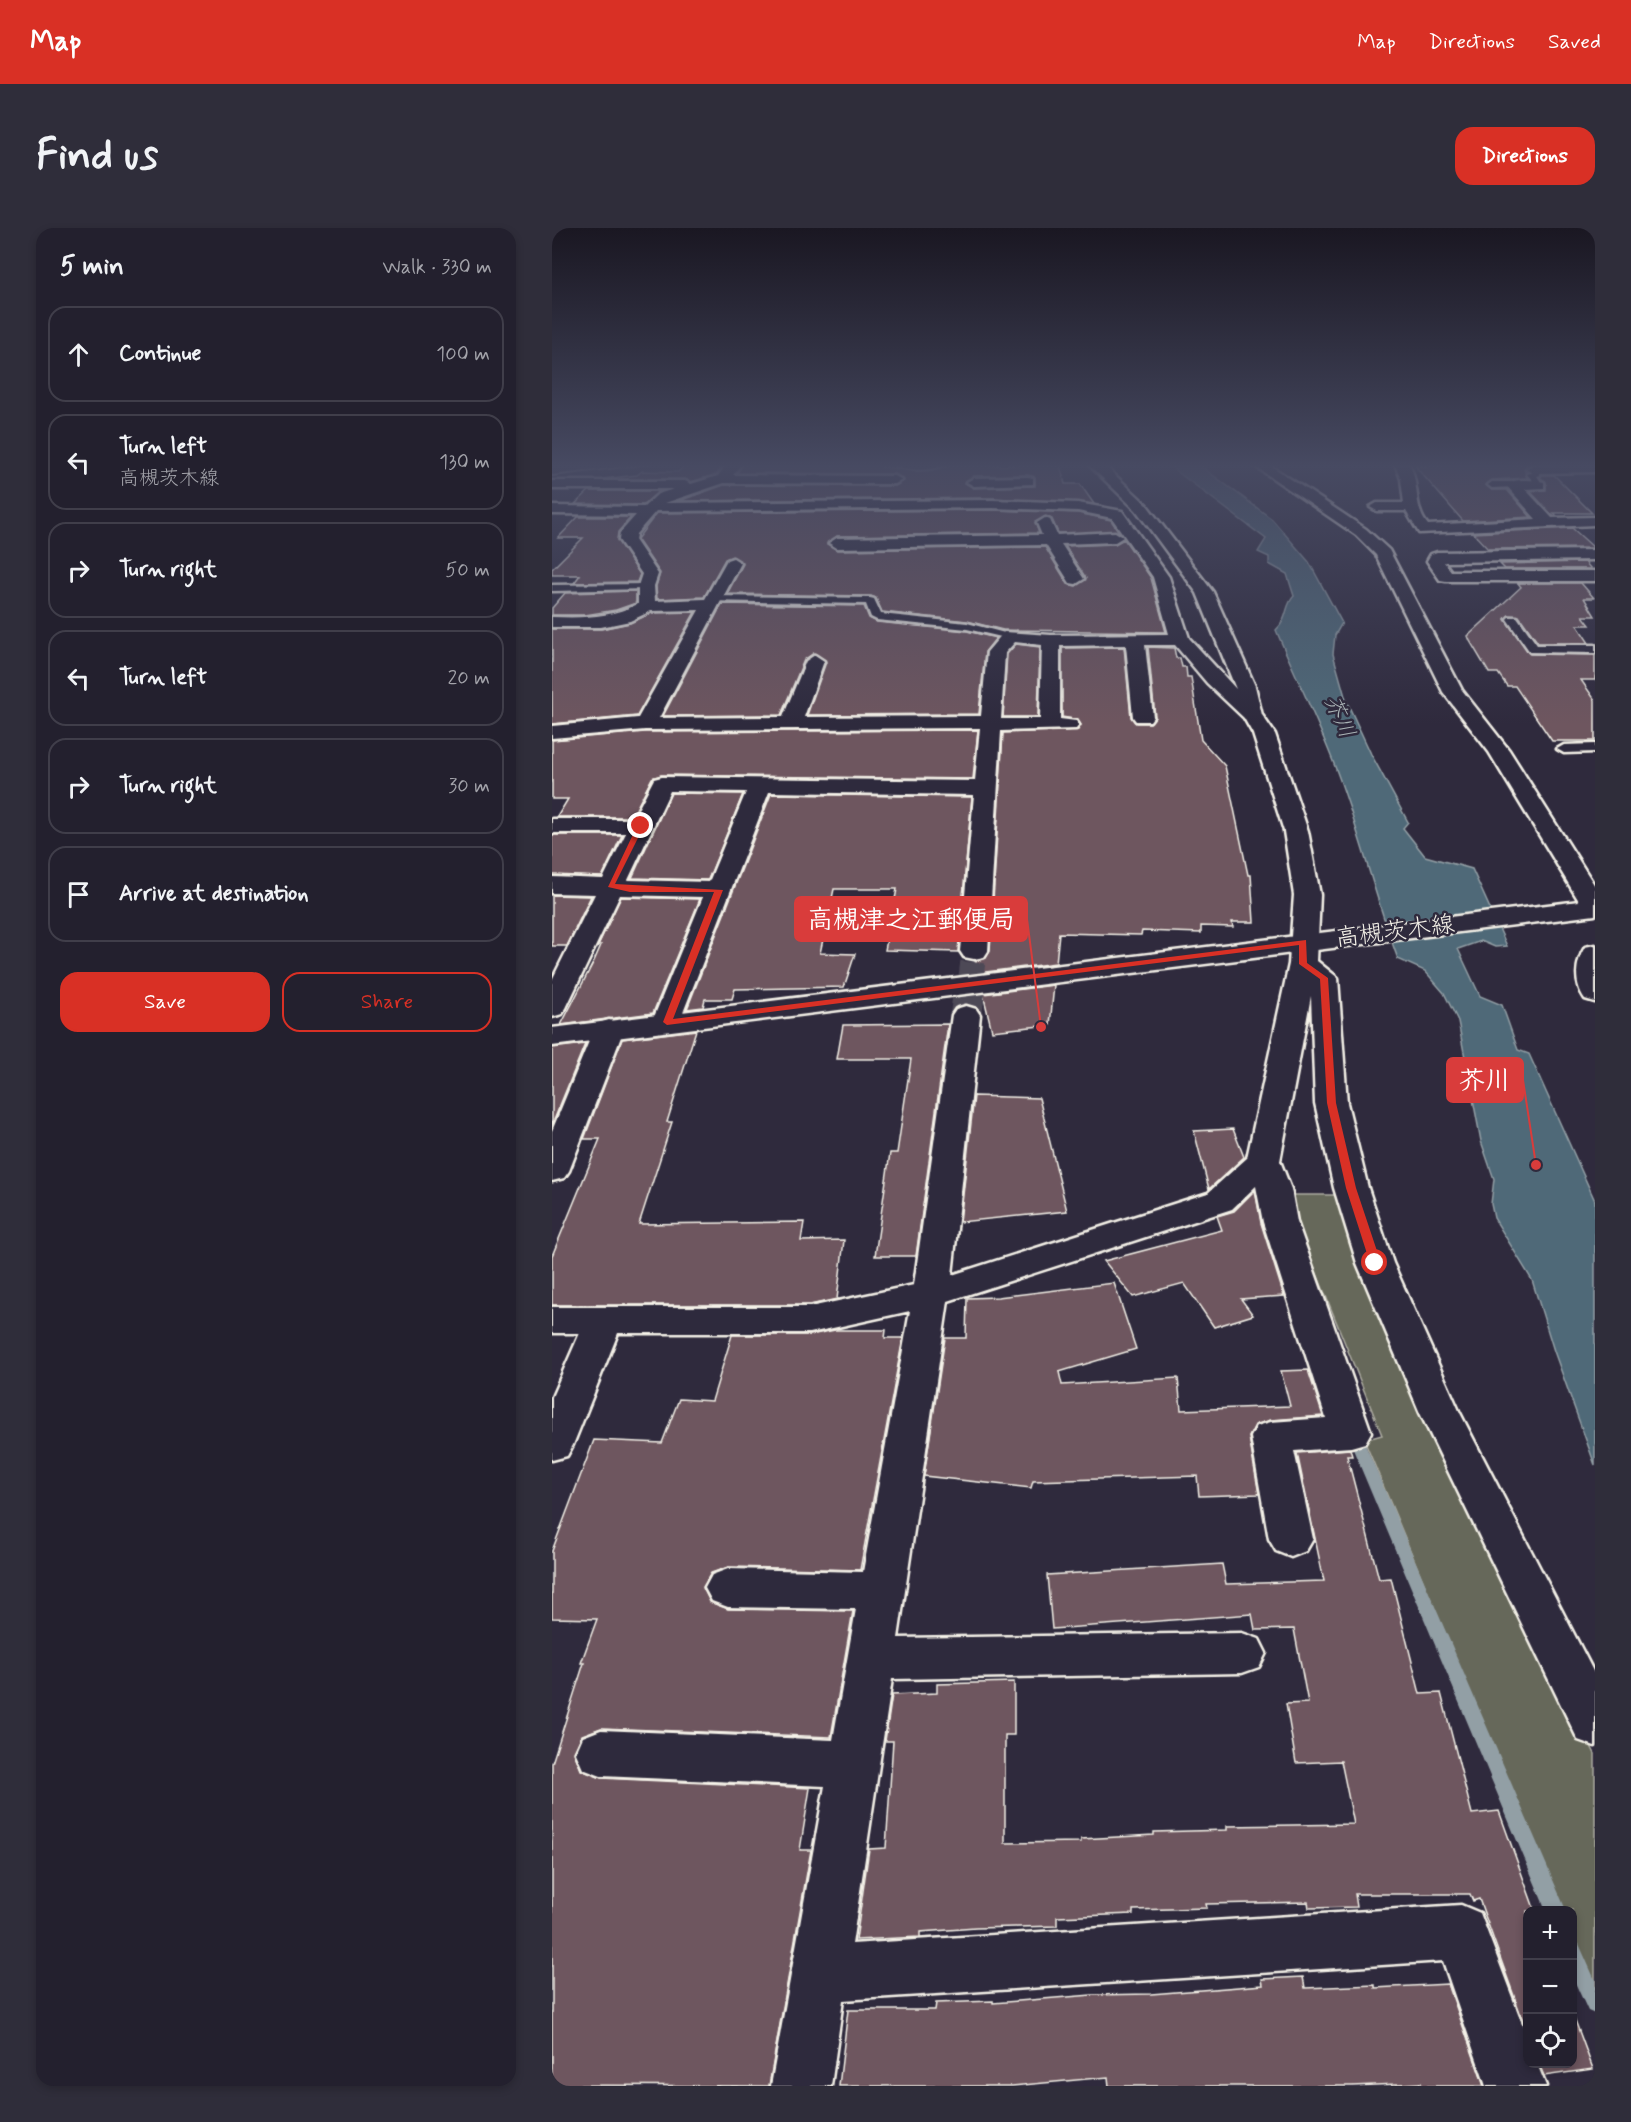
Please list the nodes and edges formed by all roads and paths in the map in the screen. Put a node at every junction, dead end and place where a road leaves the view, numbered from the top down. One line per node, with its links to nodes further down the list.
1 (634, 551): 10 (street)
2 (1058, 551): 9 (street)
3 (1144, 551): 18 (street)
4 (1173, 551): 22 (street)
5 (1381, 551): 37 (street)
6 (1595, 555): 8 (street)
7 (733, 563): 12 (street)
8 (1595, 576)
9 (1076, 579)
10 (646, 586): 11 (lane); 13 (street)
11 (552, 588)
12 (710, 601): 13 (street); 16 (lane); 25 (street)
13 (648, 606): 15 (street)
14 (1513, 619): 20 (lane)
15 (552, 622)
16 (1010, 636): 19 (street); 26 (street)
17 (1135, 639): 18 (street); 19 (street); 23 (street)
18 (1179, 639): 22 (street)
19 (1051, 640): 26 (street)
20 (1595, 649)
21 (815, 661): 24 (street)
22 (1252, 715): 38 (street)
23 (1143, 717)
24 (791, 723): 25 (street); 26 (street)
25 (645, 724): 27 (street)
26 (989, 724): 31 (street)
27 (552, 732)
28 (1564, 748): 29 (lane)
29 (1595, 748)
30 (760, 785): 31 (street); 33 (street); 36 (street)
31 (984, 788): 39 (street)
32 (552, 826): 33 (street)
33 (641, 826): 35 (street)
34 (552, 885): 35 (street)
35 (610, 886): 36 (street); 41 (street)
36 (719, 890): 46 (street)
37 (1595, 907): 38 (street, 高槻茨木線)
38 (1310, 949): 46 (street, 高槻茨木線); 49 (street); 60 (street)
39 (974, 951)
40 (552, 952): 41 (street)
41 (579, 953): 44 (street)
42 (1595, 953): 43 (street)
43 (1595, 993)
44 (552, 1008)
45 (966, 1015): 51 (street)
46 (667, 1022): 47 (street, 高槻茨木線)
47 (609, 1029): 48 (street, 高槻茨木線); 50 (street)
48 (552, 1037)
49 (1263, 1161): 51 (street); 55 (street)
50 (552, 1171)
51 (931, 1294): 53 (street); 57 (street)
52 (552, 1320): 53 (street)
53 (604, 1320): 54 (street)
54 (552, 1445)
55 (1291, 1539)
56 (728, 1588): 57 (street)
57 (882, 1591): 59 (street)
58 (1242, 1653): 59 (street)
59 (871, 1659): 62 (street)
60 (1595, 1724)
61 (601, 1753): 62 (street)
62 (854, 1764): 63 (street)
63 (819, 1974): 64 (street); 65 (street)
64 (801, 2086)
65 (1516, 2086)

